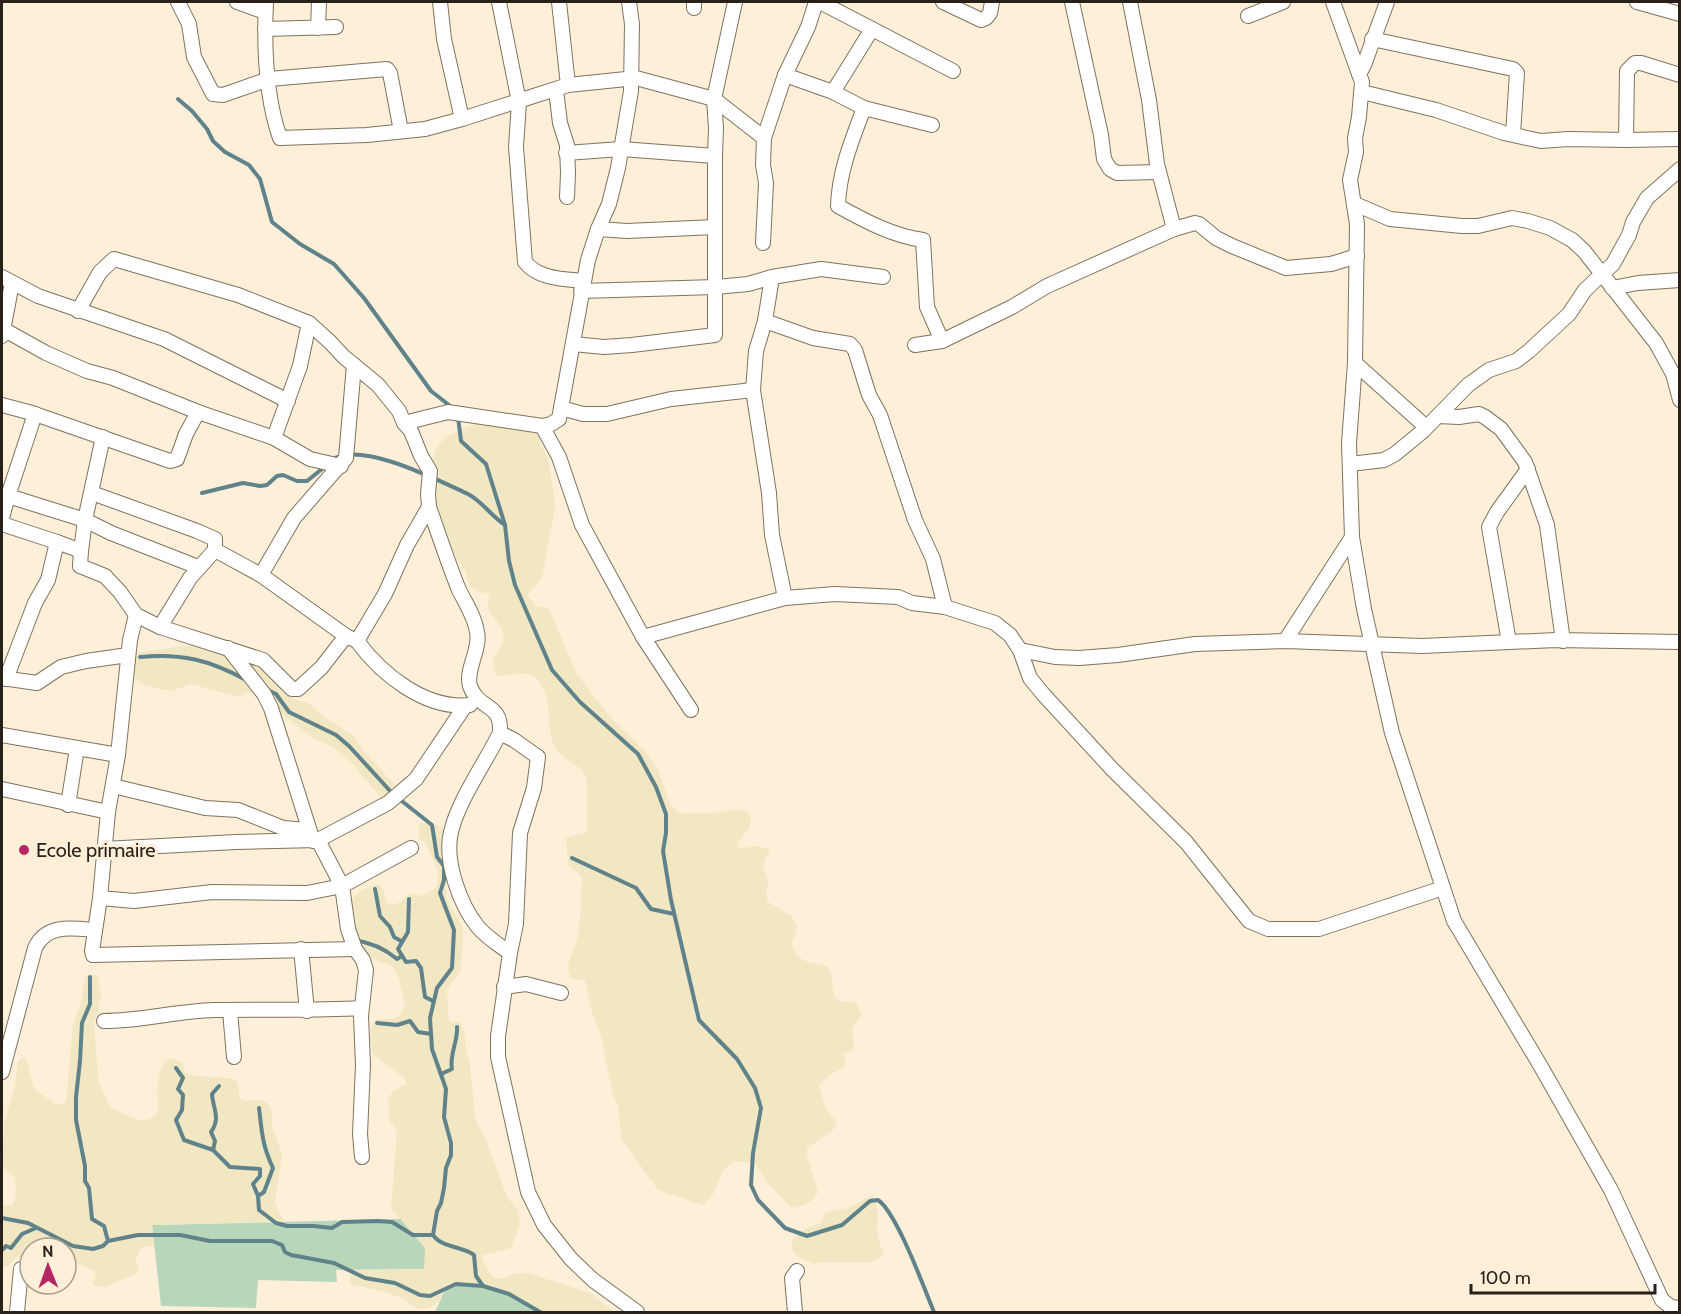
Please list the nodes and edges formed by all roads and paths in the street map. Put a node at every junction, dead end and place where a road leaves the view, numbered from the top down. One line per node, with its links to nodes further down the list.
1 (178, 2): 30 (street)
2 (237, 2): 18 (street)
3 (319, 2): 22 (street)
4 (440, 2): 37 (street)
5 (499, 2): 35 (street)
6 (558, 2): 31 (street)
7 (630, 2): 44 (street)
8 (735, 2): 34 (street)
9 (818, 2): 24 (street); 28 (street)
10 (943, 2): 11 (street)
11 (992, 2)
12 (1072, 2): 48 (street)
13 (1130, 2): 48 (street)
14 (1283, 2): 20 (street)
15 (1333, 2): 27 (street)
16 (1387, 2): 25 (street)
17 (1637, 2): 19 (street)
18 (266, 7): 23 (street)
19 (1680, 14)
20 (1248, 16)
21 (336, 27): 22 (street)
22 (318, 28): 23 (street)
23 (265, 29): 30 (street)
24 (872, 29): 26 (street); 32 (street)
25 (1372, 39): 27 (street); 40 (street)
26 (953, 71)
27 (1359, 74): 33 (street)
28 (785, 75): 32 (street); 41 (street)
29 (1680, 75): 43 (street)
30 (269, 79): 39 (street); 39 (street)
31 (562, 87): 34 (street); 35 (street); 45 (street)
32 (833, 92): 36 (street)
33 (1362, 92): 40 (street); 50 (street)
34 (714, 99): 41 (street); 46 (street)
35 (519, 102): 37 (street); 61 (street)
36 (864, 108): 38 (street); 68 (street)
37 (462, 119): 39 (street)
38 (932, 125)
39 (401, 131)
40 (1513, 134): 43 (street)
41 (764, 138): 54 (street)
42 (1680, 140): 43 (street)
43 (1626, 141)
44 (621, 149): 45 (street); 46 (street); 52 (street)
45 (567, 153): 49 (street)
46 (715, 156): 51 (street)
47 (1680, 169): 56 (street)
48 (1159, 172): 53 (street)
49 (567, 198)
50 (1355, 204): 55 (street); 56 (street)
51 (715, 227): 52 (street); 62 (street)
52 (598, 229): 61 (street)
53 (1174, 229): 55 (street); 68 (street)
54 (763, 243)
55 (1357, 256): 71 (street)
56 (1601, 274): 63 (street); 81 (street)
57 (883, 277): 58 (street)
58 (772, 278): 62 (street); 65 (street)
59 (7, 280): 64 (street); 67 (street)
60 (1680, 280): 63 (street)
61 (582, 286): 62 (street); 69 (street)
62 (716, 287): 69 (street)
63 (1612, 288): 73 (street)
64 (78, 311): 66 (street); 76 (street)
65 (765, 321): 74 (street); 103 (street)
66 (309, 323): 72 (street); 76 (street)
67 (3, 325): 79 (street)
68 (942, 341): 70 (street)
69 (573, 344): 78 (street)
70 (915, 345)
71 (1355, 363): 84 (street); 87 (street)
72 (354, 365): 82 (street); 88 (street)
73 (1676, 373): 75 (street)
74 (753, 390): 78 (street); 102 (street)
75 (1680, 400)
76 (288, 401): 86 (street)
77 (2, 405): 80 (street)
78 (561, 408): 83 (street)
79 (198, 412): 85 (street); 86 (street)
80 (35, 414): 85 (street); 91 (street)
81 (1438, 416): 84 (street); 89 (street)
82 (404, 423): 83 (street); 92 (street)
83 (542, 426): 106 (street)
84 (1426, 427): 87 (street)
85 (103, 437): 90 (street)
86 (274, 438): 88 (street)
87 (1350, 464): 96 (street)
88 (341, 466): 101 (street)
89 (1528, 470): 109 (street); 110 (street)
90 (92, 493): 94 (street); 98 (street)
91 (5, 496): 93 (street); 94 (street)
92 (429, 507): 107 (street); 117 (street)
93 (2, 518)
94 (86, 520): 99 (street); 100 (street)
95 (2, 524): 97 (street)
96 (1352, 537): 108 (street); 112 (street)
97 (57, 542): 99 (street); 116 (street)
98 (215, 550): 100 (street); 101 (street)
99 (81, 551): 104 (street)
100 (198, 567): 105 (street)
101 (261, 575): 107 (street)
102 (785, 598): 103 (street); 106 (street)
103 (945, 608): 114 (street)
104 (136, 615): 105 (street); 115 (street)
105 (160, 627): 113 (street)
106 (643, 637): 119 (street)
107 (351, 638): 113 (street); 118 (street)
108 (1285, 641): 112 (street); 114 (street)
109 (1563, 641): 110 (street); 111 (street)
110 (1509, 642): 112 (street)
111 (1680, 642)
112 (1372, 645): 132 (street)
113 (227, 648): 128 (street)
114 (1020, 650): 132 (street)
115 (128, 655): 116 (street); 123 (street)
116 (4, 678)
117 (483, 704): 118 (street); 120 (street)
118 (465, 706): 128 (street)
119 (691, 710)
120 (500, 733): 137 (street); 137 (street)
121 (2, 735): 122 (street)
122 (77, 748): 123 (street); 126 (street)
123 (118, 755): 124 (street)
124 (113, 786): 127 (street); 128 (street)
125 (2, 789): 126 (street)
126 (68, 805): 127 (street)
127 (108, 813): 130 (street)
128 (313, 837): 130 (street); 131 (street)
129 (411, 848): 131 (street)
130 (104, 849): 133 (street)
131 (342, 886): 133 (street); 136 (street)
132 (1443, 888): 149 (street)
133 (100, 898): 134 (street)
134 (94, 930): 135 (street); 145 (street)
135 (301, 949): 136 (street); 142 (street)
136 (355, 949): 140 (street)
137 (510, 953): 138 (street)
138 (504, 987): 139 (street); 151 (street)
139 (561, 993)
140 (361, 1008): 142 (street); 146 (street)
141 (230, 1011): 142 (street); 143 (street); 144 (street)
142 (307, 1011)
143 (104, 1021)
144 (234, 1057)
145 (2, 1072)
146 (362, 1157)
147 (797, 1271): 152 (street)
148 (18, 1296): 150 (street)
149 (1680, 1308)
150 (17, 1312)
151 (637, 1312)
152 (795, 1312)

